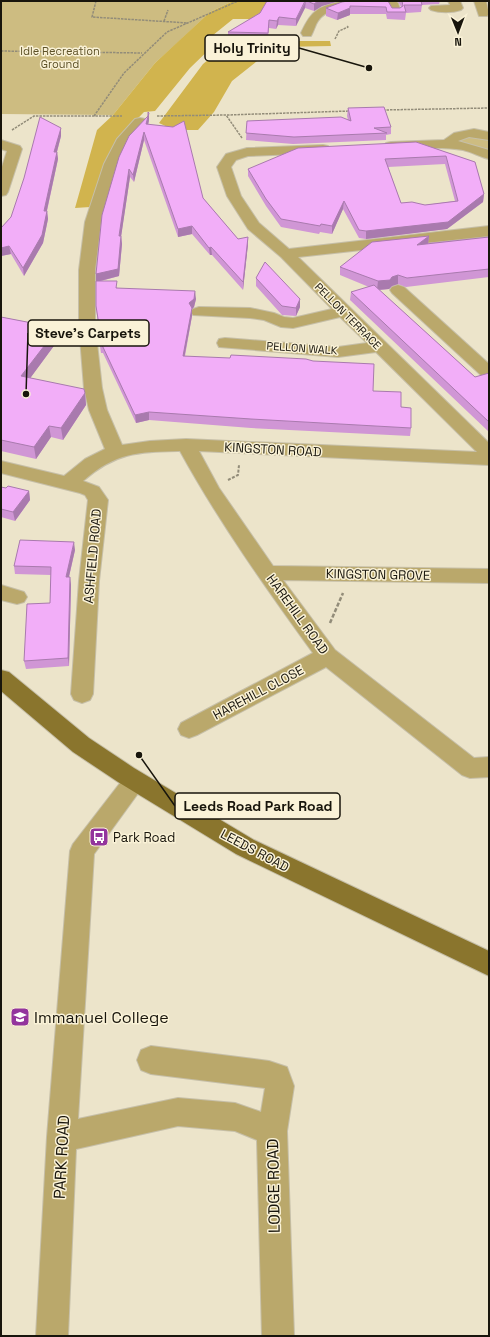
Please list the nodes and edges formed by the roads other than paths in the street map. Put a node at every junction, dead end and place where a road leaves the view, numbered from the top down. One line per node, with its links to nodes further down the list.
1 (366, 1): 8 (street)
2 (386, 1): 6 (street)
3 (454, 1): 5 (street)
4 (480, 1): 7 (street)
5 (435, 8)
6 (395, 12)
7 (483, 14)
8 (307, 33)
9 (140, 122): 26 (street)
10 (489, 136): 11 (street)
11 (448, 143): 13 (street); 15 (street)
12 (1, 144): 16 (street)
13 (377, 146)
14 (338, 148): 18 (street, PELLON TERRACE)
15 (489, 155)
16 (1, 192)
17 (489, 231): 18 (street)
18 (286, 254): 20 (street, PELLON TERRACE)
19 (398, 290): 24 (street)
20 (343, 311): 21 (street); 23 (street, PELLON TERRACE)
21 (199, 312)
22 (225, 343): 23 (street, PELLON WALK)
23 (379, 347): 27 (street, PELLON TERRACE)
24 (489, 373)
25 (186, 445): 26 (street, KINGSTON ROAD); 28 (street, KINGSTON ROAD); 31 (street, HAREHILL ROAD)
26 (116, 453): 30 (street, KINGSTON ROAD)
27 (489, 454)
28 (489, 459)
29 (1, 467): 30 (street, ASHFIELD ROAD)
30 (68, 483): 35 (street, ASHFIELD ROAD)
31 (267, 573): 32 (street, KINGSTON GROVE); 33 (street, HAREHILL ROAD)
32 (489, 576)
33 (323, 651): 36 (street, HAREHILL CLOSE); 37 (street, HAREHILL ROAD)
34 (1, 678): 38 (main road, LEEDS ROAD)
35 (82, 694)
36 (189, 729)
37 (489, 767)
38 (136, 781): 39 (main road, LEEDS ROAD); 42 (street, PARK ROAD)
39 (489, 964)
40 (151, 1060): 41 (street)
41 (272, 1131): 42 (street, LODGE ROAD); 44 (street, LODGE ROAD)
42 (62, 1137): 43 (street, PARK ROAD)
43 (52, 1336)
44 (278, 1336)

